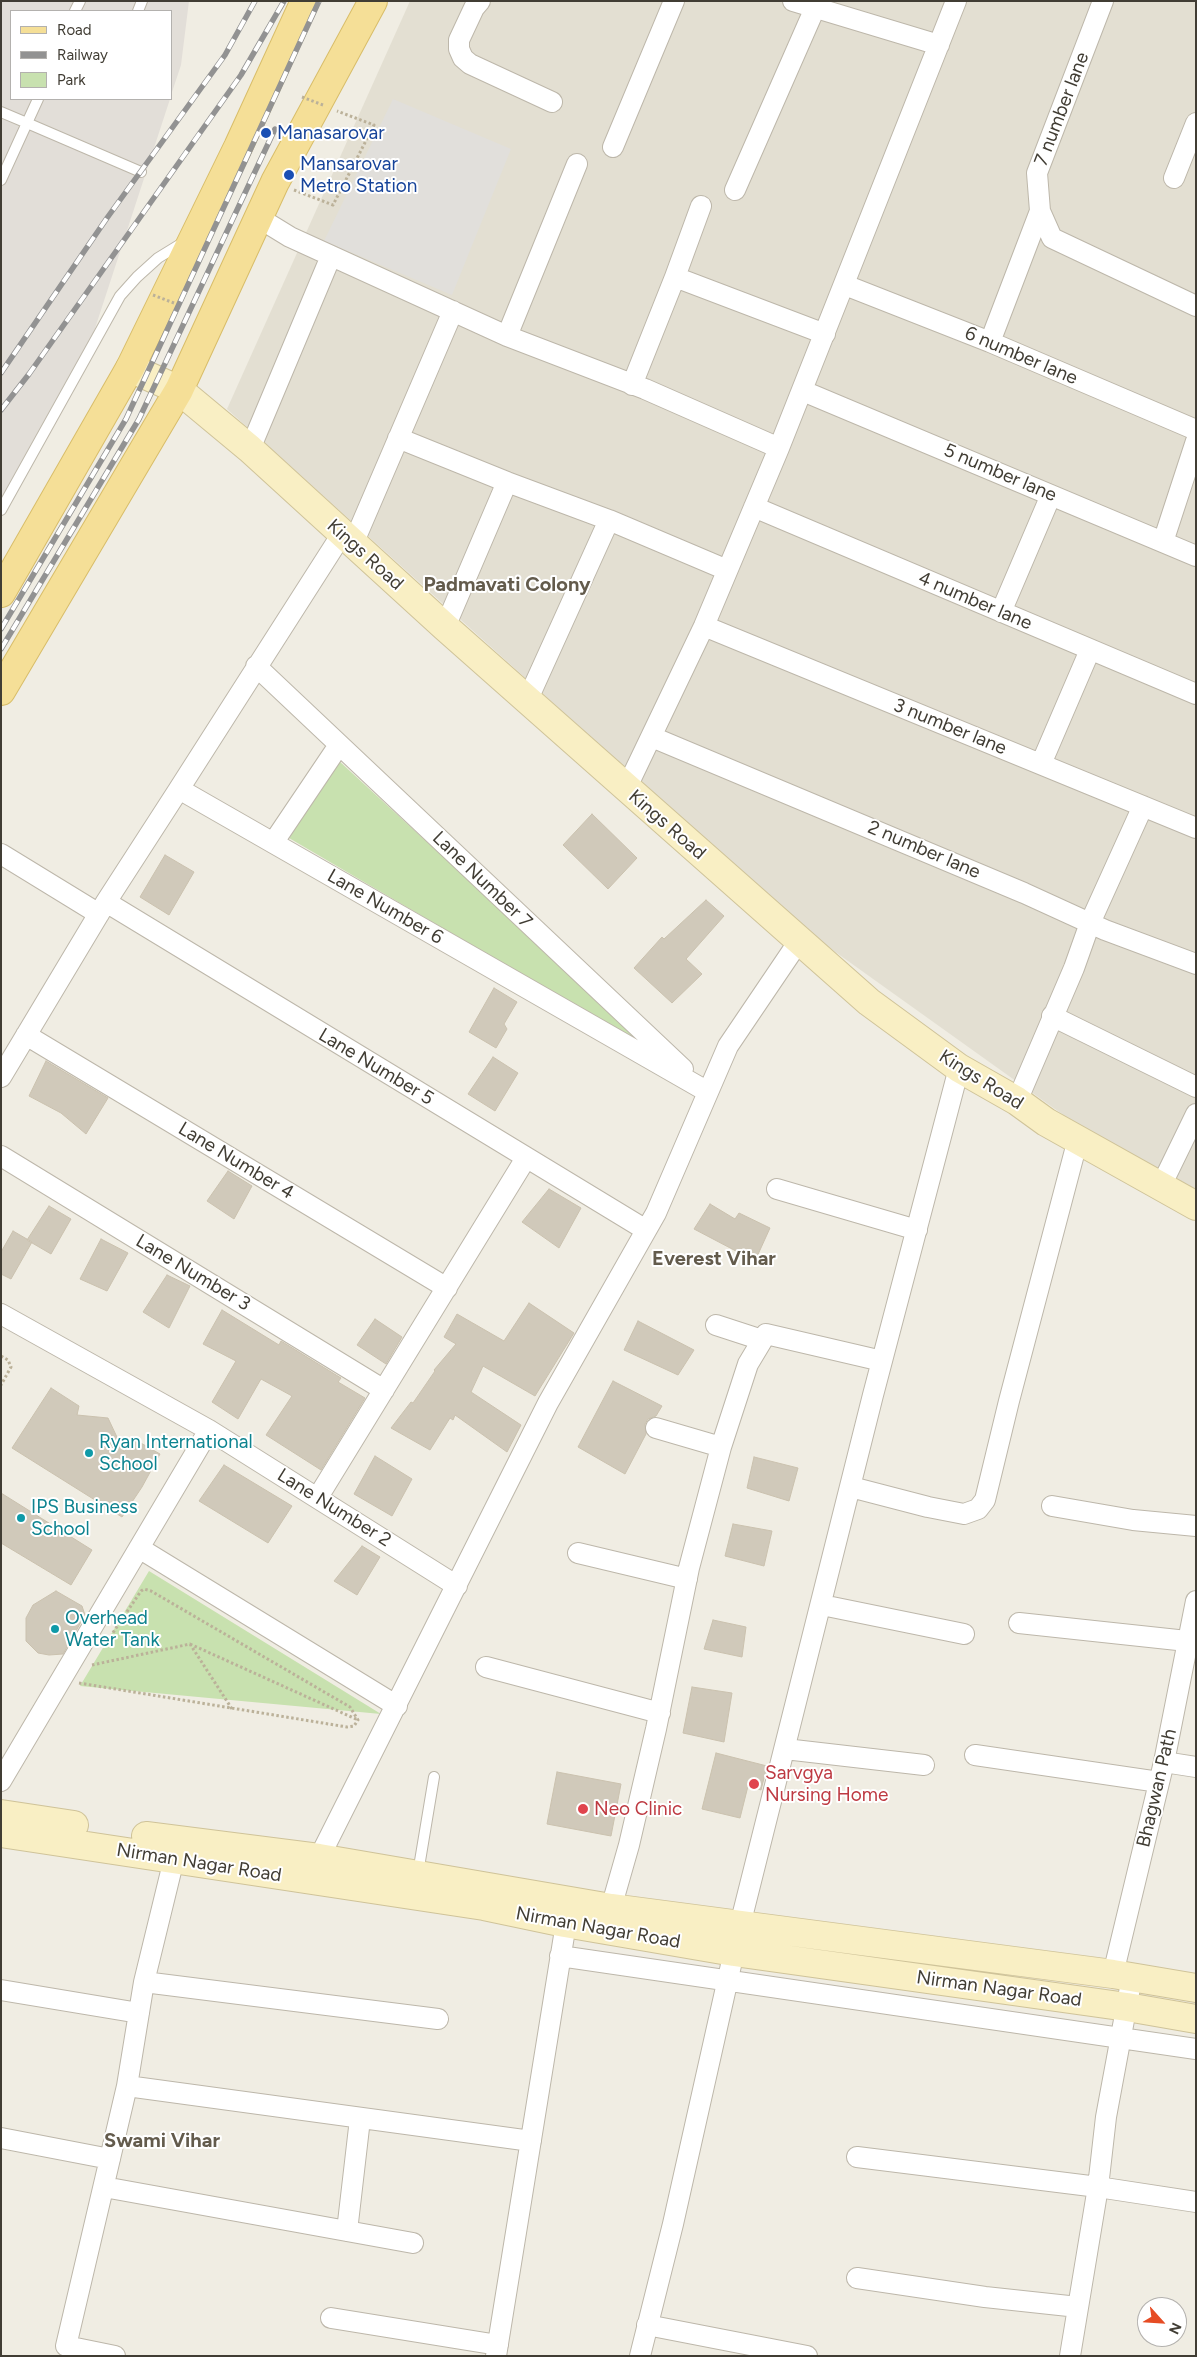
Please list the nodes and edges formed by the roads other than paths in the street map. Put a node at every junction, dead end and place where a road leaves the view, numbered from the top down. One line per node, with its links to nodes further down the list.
1 (305, 1): 24 (main road)
2 (373, 1): 23 (main road)
3 (480, 1): 11 (street)
4 (674, 1): 15 (street)
5 (793, 1): 8 (street)
6 (956, 1): 9 (street)
7 (1104, 1): 22 (street, 7 number lane)
8 (815, 8): 9 (street); 20 (street)
9 (939, 45): 27 (street)
10 (38, 100): 13 (lane)
11 (552, 102)
12 (1, 112): 13 (lane)
13 (27, 123): 17 (lane); 19 (lane)
14 (1196, 123): 18 (street)
15 (613, 147)
16 (577, 164): 31 (street)
17 (141, 172)
18 (1174, 178)
19 (1, 180)
20 (735, 190)
21 (701, 206): 26 (street)
22 (1040, 211): 28 (street, 7 number lane); 32 (street)
23 (259, 218): 25 (street); 35 (main road)
24 (195, 234): 33 (main road); 45 (lane)
25 (331, 256): 29 (street); 41 (street)
26 (675, 277): 30 (street); 34 (street)
27 (845, 285): 30 (street); 32 (street, 6 number lane)
28 (1196, 306)
29 (453, 311): 31 (street); 38 (street)
30 (825, 334): 36 (street)
31 (507, 336): 34 (street)
32 (990, 342): 37 (street, 6 number lane)
33 (130, 368): 35 (street, Kings Road); 51 (main road)
34 (632, 385): 40 (street)
35 (179, 390): 41 (street, Kings Road); 57 (main road)
36 (803, 391): 40 (street); 43 (street, 5 number lane)
37 (1196, 430)
38 (398, 438): 42 (street); 47 (street)
39 (1196, 441): 48 (street)
40 (779, 448): 44 (street)
41 (250, 449): 47 (street, Kings Road)
42 (507, 482): 46 (street); 54 (street)
43 (1051, 495): 48 (street, 5 number lane); 52 (street)
44 (754, 507): 50 (street); 52 (street, 4 number lane)
45 (1, 510)
46 (609, 520): 50 (street); 59 (street)
47 (348, 539): 54 (street, Kings Road); 56 (street)
48 (1163, 542): 49 (street, 5 number lane)
49 (1196, 556)
50 (727, 570): 53 (street)
51 (1, 594)
52 (1001, 612): 55 (street, 4 number lane)
53 (704, 626): 60 (street); 62 (street, 3 number lane)
54 (445, 627): 59 (street, Kings Road)
55 (1090, 650): 58 (street, 4 number lane); 62 (street)
56 (256, 666): 61 (street, Lane Number 7); 63 (street)
57 (1, 691)
58 (1196, 694)
59 (528, 701): 64 (street, Kings Road)
60 (652, 736): 64 (street); 70 (street, 2 number lane)
61 (339, 745): 67 (street); 78 (street, Lane Number 7)
62 (1041, 764): 65 (street, 3 number lane)
63 (179, 789): 67 (street, Lane Number 6); 69 (street)
64 (626, 789): 71 (street, Kings Road)
65 (1143, 806): 66 (street, 3 number lane); 70 (street)
66 (1196, 828)
67 (273, 843): 78 (street, Lane Number 6)
68 (1, 854): 69 (street, Lane Number 5)
69 (102, 908): 74 (street); 83 (street, Lane Number 5)
70 (1090, 923): 72 (street, 2 number lane); 73 (street)
71 (800, 941): 75 (street, Kings Road); 78 (street)
72 (1196, 964)
73 (1052, 1016): 77 (street); 79 (street)
74 (26, 1035): 76 (street); 89 (street, Lane Number 4)
75 (959, 1068): 79 (street, Kings Road); 88 (street)
76 (1, 1077)
77 (1196, 1087)
78 (708, 1092): 87 (street)
79 (1017, 1101): 81 (street, Kings Road)
80 (1196, 1114): 85 (street)
81 (1078, 1139): 85 (street, Kings Road); 98 (street)
82 (1, 1156): 94 (street, Lane Number 3)
83 (526, 1158): 87 (street, Lane Number 5); 89 (street)
84 (777, 1188): 88 (street)
85 (1160, 1188): 86 (street, Kings Road)
86 (1196, 1206)
87 (646, 1230): 105 (street)
88 (918, 1230): 93 (street)
89 (447, 1288): 94 (street)
90 (1, 1314): 96 (street, Lane Number 2)
91 (716, 1325): 92 (street)
92 (762, 1340): 93 (street); 97 (street)
93 (882, 1362): 98 (street)
94 (384, 1390): 99 (street)
95 (656, 1428): 97 (street)
96 (209, 1430): 99 (street, Lane Number 2); 102 (street)
97 (721, 1447): 104 (street)
98 (851, 1488): 107 (street)
99 (318, 1497): 105 (street, Lane Number 2)
100 (1052, 1506): 101 (street)
101 (1196, 1526)
102 (139, 1548): 112 (street); 120 (street)
103 (578, 1553): 104 (street)
104 (687, 1579): 113 (street)
105 (457, 1586): 112 (street)
106 (1196, 1601): 110 (street, Bhagwan Path)
107 (822, 1605): 109 (street); 114 (street)
108 (1019, 1623): 110 (street)
109 (964, 1634)
110 (1187, 1641): 116 (street, Bhagwan Path)
111 (486, 1667): 113 (street)
112 (397, 1706): 125 (street)
113 (660, 1713): 127 (street)
114 (785, 1749): 117 (street); 129 (street)
115 (975, 1755): 121 (street)
116 (1164, 1762): 118 (street); 121 (street, Bhagwan Path)
117 (924, 1765)
118 (1196, 1766)
119 (434, 1777): 126 (lane)
120 (1, 1781)
121 (1159, 1782): 134 (street, Bhagwan Path)
122 (1, 1814): 124 (street, Nirman Nagar Road)
123 (1, 1834): 124 (street, Nirman Nagar Road)
124 (173, 1850): 125 (street, Nirman Nagar Road); 128 (street, Nirman Nagar Road); 135 (street)
125 (319, 1858): 126 (street, Nirman Nagar Road)
126 (417, 1874): 128 (street, Nirman Nagar Road)
127 (611, 1908): 128 (street, Nirman Nagar Road); 129 (street, Nirman Nagar Road)
128 (568, 1911): 130 (street, Nirman Nagar Road); 131 (street)
129 (740, 1925): 130 (street); 134 (street, Nirman Nagar Road)
130 (734, 1952): 132 (street, Nirman Nagar Road); 136 (street)
131 (560, 1956): 136 (street); 150 (street)
132 (809, 1963): 133 (street, Nirman Nagar Road); 139 (street)
133 (860, 1970): 140 (street); 141 (street, Nirman Nagar Road)
134 (1122, 1976): 137 (street, Nirman Nagar Road); 141 (street, Bhagwan Path)
135 (144, 1982): 142 (street); 143 (street)
136 (728, 1982): 139 (street); 161 (street)
137 (1196, 1988)
138 (1, 1990): 142 (street)
139 (805, 1992): 140 (street)
140 (856, 2000): 145 (street)
141 (1127, 2007): 144 (street, Nirman Nagar Road); 145 (street, Bhagwan Path)
142 (139, 2013): 147 (street)
143 (438, 2019)
144 (1196, 2019)
145 (1121, 2038): 146 (street); 154 (street, Bhagwan Path)
146 (1196, 2049)
147 (127, 2086): 148 (street); 152 (street)
148 (360, 2119): 150 (street); 156 (street)
149 (1, 2138): 152 (street)
150 (531, 2141): 162 (street)
151 (857, 2157): 154 (street)
152 (110, 2159): 153 (street)
153 (104, 2187): 156 (street); 163 (street)
154 (1098, 2187): 155 (street); 159 (street, Bhagwan Path)
155 (1196, 2202)
156 (347, 2231): 157 (street)
157 (413, 2243)
158 (857, 2278): 159 (street)
159 (1078, 2308): 167 (street, Bhagwan Path)
160 (331, 2318): 162 (street)
161 (646, 2325): 165 (street); 166 (street)
162 (497, 2350)
163 (65, 2351): 164 (street)
164 (115, 2356)
165 (640, 2356)
166 (807, 2356)
167 (1070, 2356)

